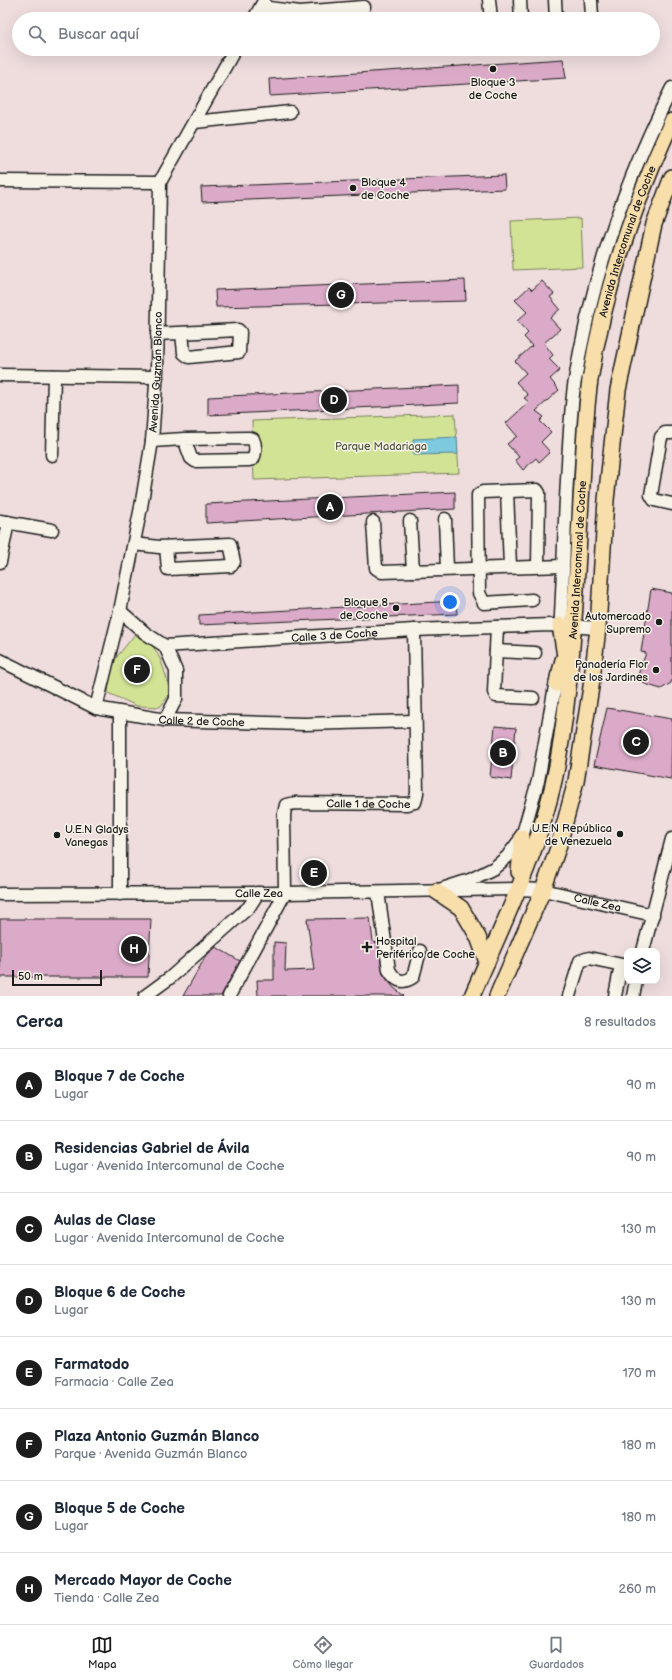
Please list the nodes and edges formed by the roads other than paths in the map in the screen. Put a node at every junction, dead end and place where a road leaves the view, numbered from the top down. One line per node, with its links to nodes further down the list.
1 (490, 0): 9 (street)
2 (520, 0): 10 (street)
3 (555, 0): 11 (street)
4 (591, 0): 12 (street)
5 (263, 4): 7 (street)
6 (364, 7): 8 (street)
7 (287, 12)
8 (328, 12)
9 (491, 12)
10 (521, 12)
11 (556, 12)
12 (592, 12)
13 (231, 56): 17 (street, Avenida Guzmán Blanco)
14 (672, 88): 41 (street, Avenida Intercomunal de Coche)
15 (290, 112): 17 (street)
16 (672, 121): 48 (main road, Avenida Intercomunal de Coche)
17 (195, 122): 20 (street, Avenida Guzmán Blanco)
18 (672, 177): 50 (main road, Avenida Intercomunal de Coche)
19 (0, 181): 20 (street)
20 (160, 182): 22 (street, Avenida Guzmán Blanco)
21 (182, 333): 21 (street); 22 (street)
22 (157, 334): 25 (street, Avenida Guzmán Blanco)
23 (0, 375): 24 (street)
24 (54, 376): 25 (street); 29 (street)
25 (157, 377): 28 (street, Avenida Guzmán Blanco)
26 (672, 433): 31 (street)
27 (184, 439): 27 (street); 28 (street)
28 (152, 441): 37 (street, Avenida Guzmán Blanco)
29 (52, 455)
30 (507, 491): 40 (street); 42 (street); 43 (street)
31 (672, 504)
32 (445, 519): 44 (street)
33 (410, 521): 45 (street)
34 (4, 522): 36 (street); 39 (street)
35 (373, 522): 45 (street)
36 (52, 530)
37 (134, 544): 38 (street); 47 (street, Avenida Guzmán Blanco)
38 (166, 547): 38 (street)
39 (0, 562)
40 (538, 566): 41 (street); 42 (street)
41 (563, 566): 48 (street, Avenida Intercomunal de Coche)
42 (510, 567): 43 (street)
43 (479, 568): 44 (street); 46 (street)
44 (447, 569): 45 (street)
45 (413, 571)
46 (532, 600)
47 (120, 611): 52 (street); 58 (street, Avenida Guzmán Blanco)
48 (567, 626): 49 (street, Calle 3 de Coche); 50 (street, Calle 3 de Coche); 56 (main road, Avenida Intercomunal de Coche); 56 (main road)
49 (497, 627): 51 (street, Calle 3 de Coche); 53 (street)
50 (598, 628): 65 (main road, Avenida Intercomunal de Coche)
51 (414, 630): 52 (street, Calle 3 de Coche); 61 (street, Calle 1 de Coche)
52 (165, 646): 60 (street)
53 (496, 651): 54 (street); 57 (street)
54 (535, 653)
55 (0, 660): 58 (street, Calle 2 de Coche)
56 (562, 684): 62 (street, Avenida Intercomunal de Coche); 64 (main road, Avenida Intercomunal de Coche)
57 (533, 698)
58 (96, 708): 59 (street, Calle 2 de Coche)
59 (120, 713): 60 (street, Calle 2 de Coche); 71 (street)
60 (165, 720): 61 (street, Calle 2 de Coche)
61 (415, 721): 69 (street, Calle 1 de Coche)
62 (522, 837): 64 (main road); 66 (street)
63 (672, 840): 72 (street)
64 (517, 889): 65 (street, Calle Zea); 66 (street, Calle Zea); 75 (main road, Avenida Intercomunal de Coche)
65 (542, 890): 72 (street, Calle Zea); 81 (main road, Avenida Intercomunal de Coche)
66 (436, 891): 67 (street, Calle Zea); 75 (main road)
67 (378, 892): 69 (street, Calle Zea); 74 (street)
68 (258, 893): 69 (street, Calle Zea); 71 (street, Calle Zea); 78 (street)
69 (285, 893): 79 (street)
70 (0, 894): 71 (street, Calle Zea)
71 (120, 894)
72 (653, 915): 73 (street)
73 (644, 948)
74 (420, 951)
75 (487, 962): 80 (main road, Avenida Intercomunal de Coche)
76 (624, 965): 82 (street); 83 (street)
77 (635, 984): 84 (street)
78 (145, 996)
79 (229, 996)
80 (472, 996)
81 (497, 996)
82 (569, 996)
83 (614, 996)
84 (633, 996)

